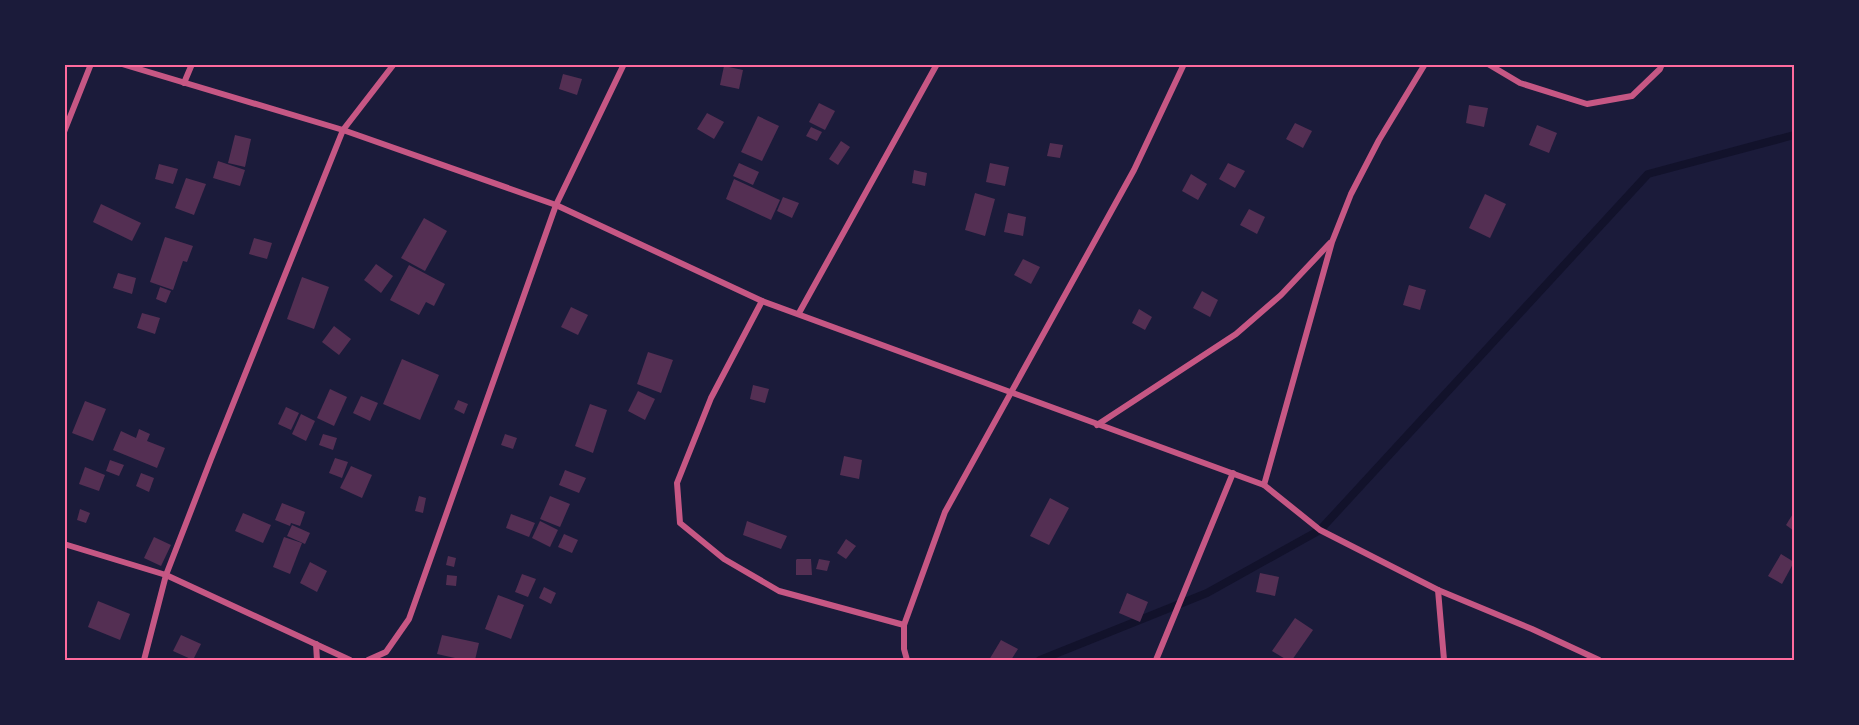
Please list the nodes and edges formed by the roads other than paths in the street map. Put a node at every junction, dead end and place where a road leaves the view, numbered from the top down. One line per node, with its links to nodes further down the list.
1 (92, 64): 13 (street)
2 (122, 64): 11 (street)
3 (192, 64): 11 (street)
4 (394, 64): 12 (street)
5 (624, 64): 14 (street)
6 (937, 64): 17 (street)
7 (1184, 64): 18 (street)
8 (1425, 64): 15 (street)
9 (1488, 64): 10 (street)
10 (1662, 64)
11 (184, 83): 12 (street)
12 (344, 130): 14 (street); 23 (street)
13 (64, 132)
14 (556, 205): 16 (street); 30 (street)
15 (1332, 242): 19 (street); 21 (street)
16 (762, 301): 17 (street); 25 (street)
17 (799, 313): 18 (street)
18 (1012, 392): 19 (street); 25 (street)
19 (1097, 424): 20 (street)
20 (1233, 473): 21 (street); 32 (street)
21 (1264, 485): 24 (street)
22 (64, 544): 23 (street)
23 (166, 576): 26 (street); 27 (street)
24 (1438, 590): 33 (street); 34 (street)
25 (904, 625): 31 (street)
26 (316, 644): 28 (street); 29 (street)
27 (144, 660)
28 (317, 660)
29 (350, 660)
30 (368, 660)
31 (907, 660)
32 (1156, 660)
33 (1444, 660)
34 (1599, 660)

